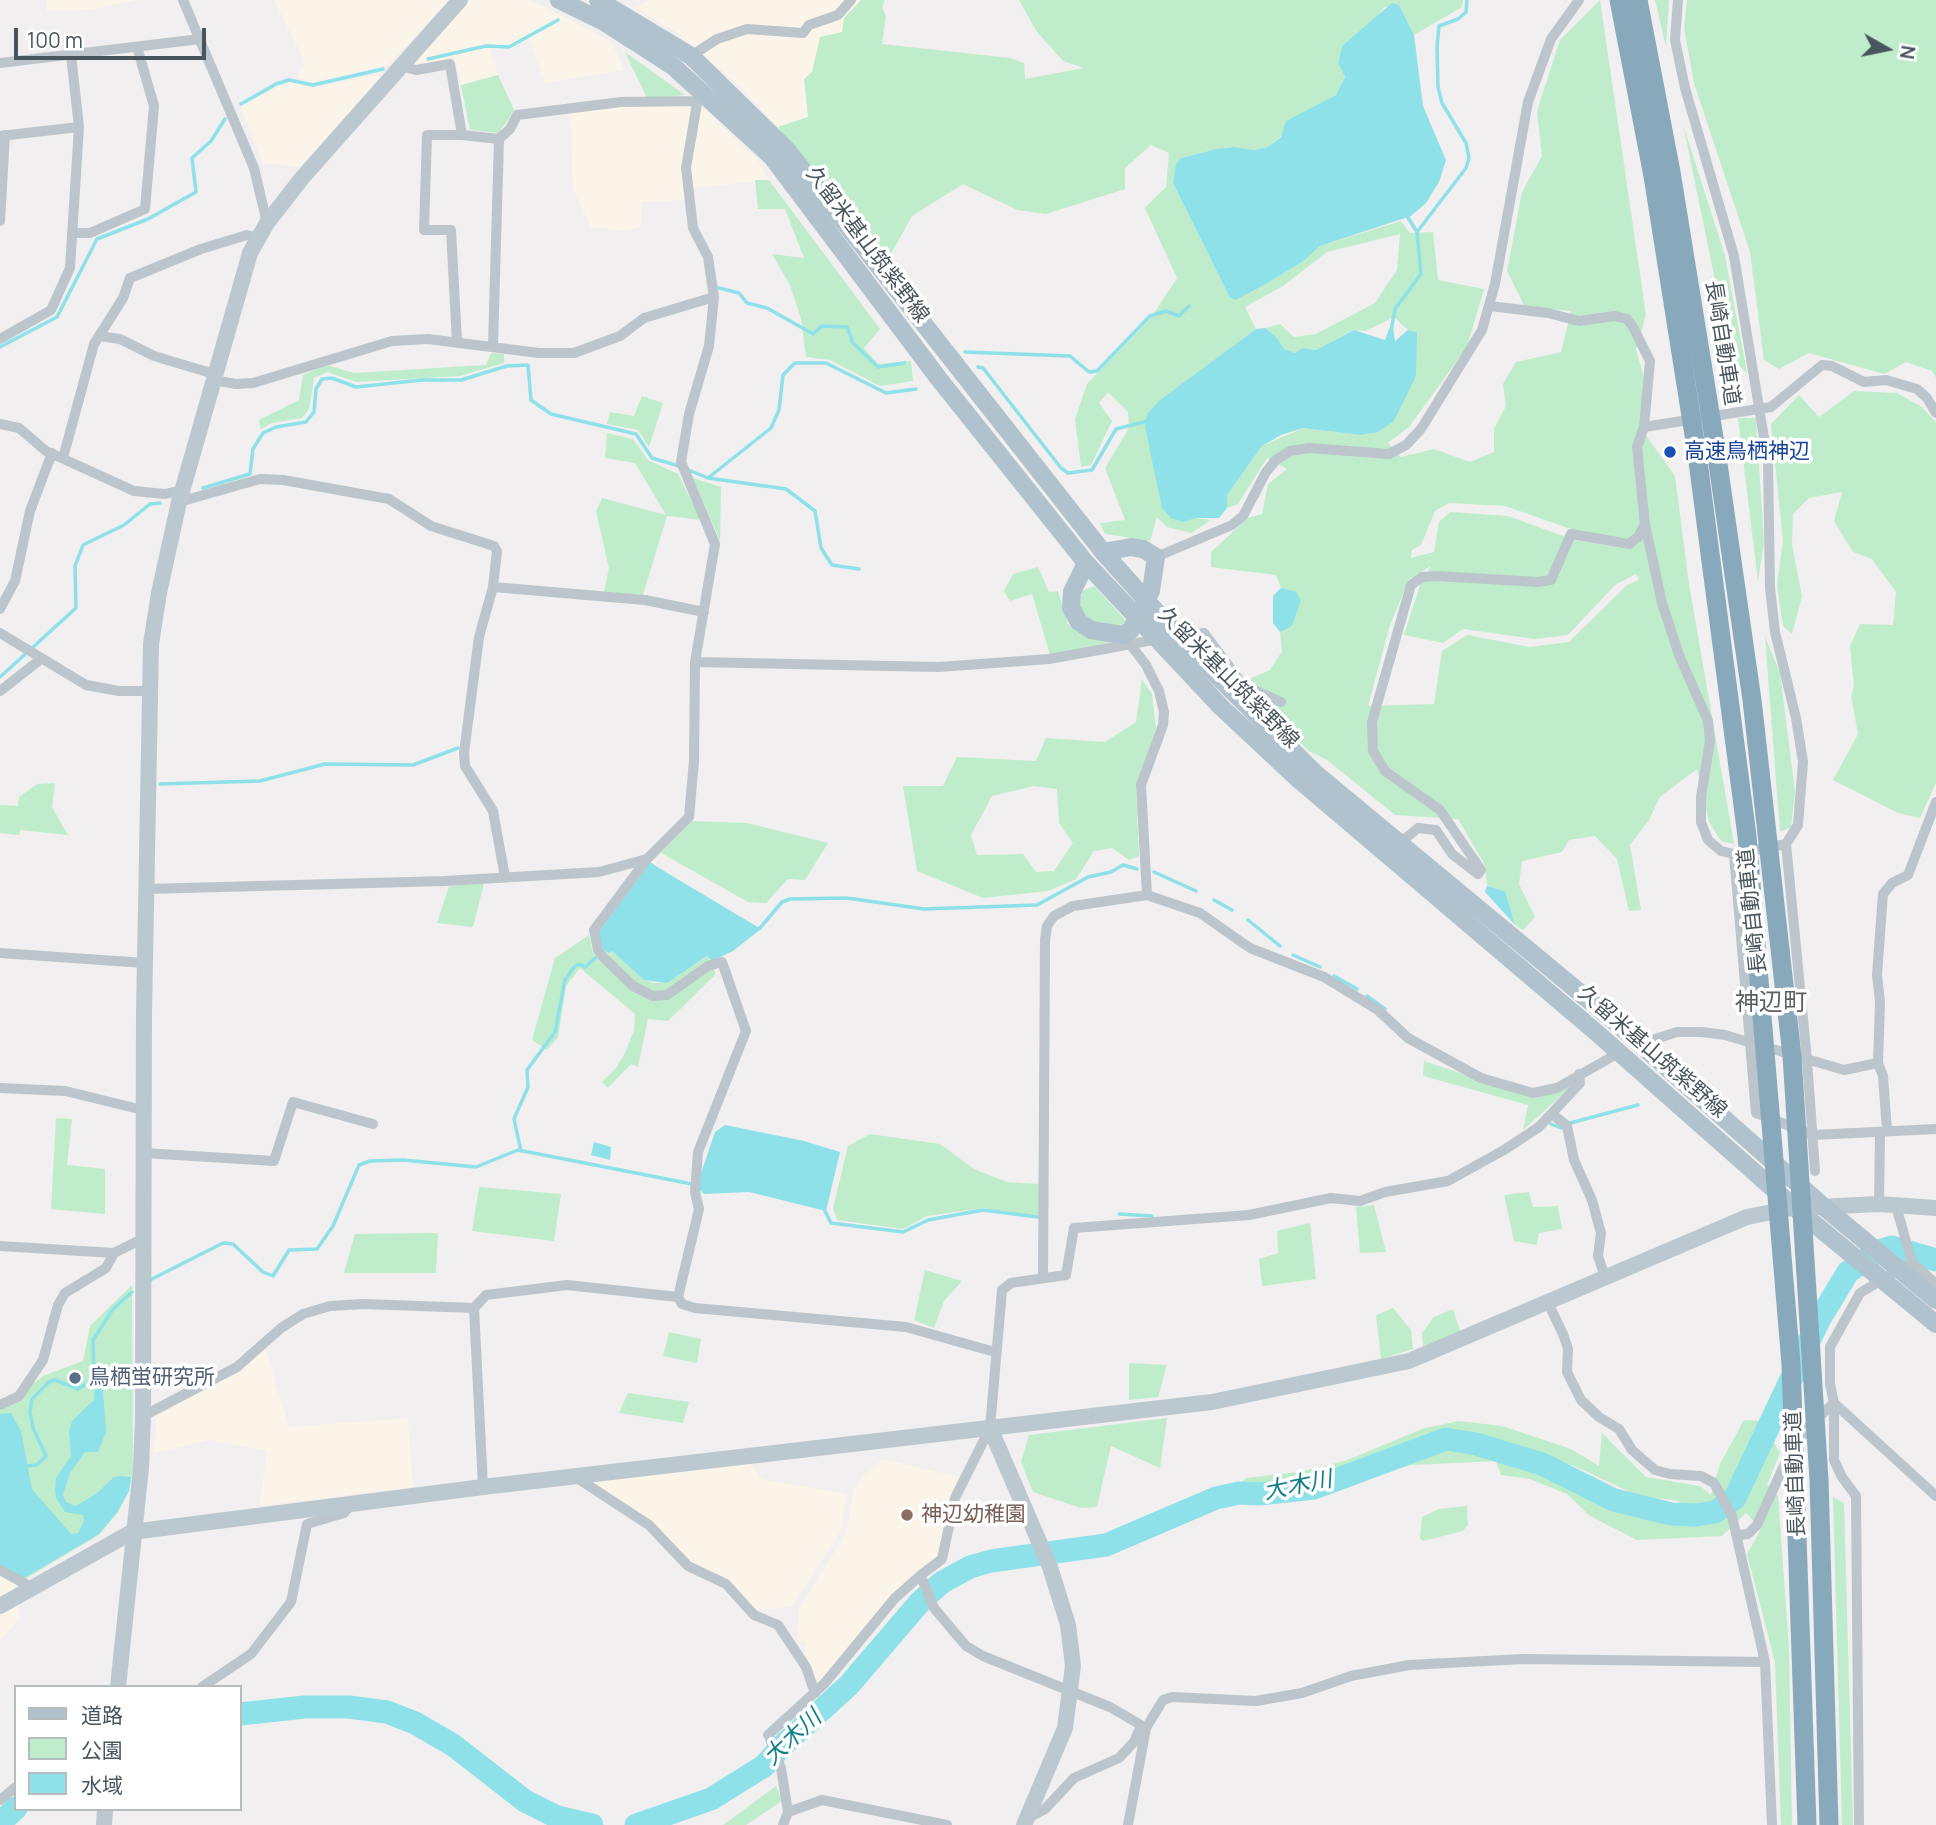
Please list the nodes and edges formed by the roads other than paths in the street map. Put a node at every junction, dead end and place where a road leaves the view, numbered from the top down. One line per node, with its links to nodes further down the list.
1 (183, 0): 10 (street)
2 (460, 0): 15 (street)
3 (559, 0): 16 (main road, 久留米基山筑紫野線)
4 (598, 0): 13 (main road, 久留米基山筑紫野線)
5 (851, 0): 13 (street)
6 (1578, 0): 26 (street)
7 (1619, 0): 121 (highway, 長崎自動車道)
8 (1638, 0): 122 (highway, 長崎自動車道)
9 (1678, 0): 32 (street)
10 (200, 39): 11 (street); 22 (street)
11 (137, 47): 12 (street); 23 (street)
12 (71, 55): 14 (street); 17 (street)
13 (691, 56): 40 (main road, 久留米基山筑紫野線)
14 (0, 63)
15 (401, 66): 19 (street); 22 (street)
16 (698, 97): 20 (street); 25 (street); 41 (main road, 久留米基山筑紫野線)
17 (79, 127): 18 (street); 23 (street)
18 (2, 135): 21 (street)
19 (462, 135): 20 (street); 29 (street)
20 (499, 139): 30 (street)
21 (0, 221)
22 (267, 223): 24 (street)
23 (72, 233): 28 (street)
24 (258, 238): 27 (street); 31 (street)
25 (714, 297): 30 (street); 44 (street)
26 (1490, 306): 35 (street); 39 (street)
27 (100, 335): 31 (street); 36 (street)
28 (0, 339)
29 (457, 342): 30 (street); 31 (street)
30 (493, 345)
31 (214, 377): 37 (street)
32 (1754, 409): 33 (street); 35 (street); 54 (street)
33 (1936, 413)
34 (0, 424): 36 (street)
35 (1647, 426): 38 (street)
36 (58, 456): 37 (street); 43 (street)
37 (180, 496): 42 (street); 50 (street)
38 (1646, 524): 53 (street); 55 (street)
39 (1156, 557): 40 (main road); 46 (main road)
40 (1108, 559): 53 (main road, 久留米基山筑紫野線)
41 (1091, 568): 46 (main road); 78 (main road, 久留米基山筑紫野線)
42 (493, 587): 44 (street); 57 (street)
43 (0, 609)
44 (704, 612): 48 (street)
45 (0, 634): 47 (street)
46 (1126, 639): 48 (street); 51 (street); 59 (street)
47 (38, 658): 49 (street); 50 (street)
48 (695, 662): 56 (street)
49 (0, 691)
50 (150, 691): 58 (street)
51 (1281, 702)
52 (1936, 802): 64 (street)
53 (1400, 843): 77 (main road, 久留米基山筑紫野線)
54 (1786, 844): 55 (street); 63 (street)
55 (1734, 854): 62 (street)
56 (647, 859): 57 (street); 87 (street)
57 (505, 877): 58 (street)
58 (147, 889): 61 (street)
59 (1147, 895): 65 (street); 85 (street)
60 (0, 953): 61 (street)
61 (145, 963): 67 (street)
62 (1751, 1043): 63 (street); 65 (street); 72 (street)
63 (1807, 1060): 64 (street); 72 (street)
64 (1878, 1063): 71 (street)
65 (1579, 1074): 68 (street)
66 (0, 1088): 67 (street)
67 (144, 1110): 73 (street)
68 (1552, 1114): 84 (street); 85 (street)
69 (373, 1124): 73 (street)
70 (1936, 1129): 71 (street)
71 (1883, 1133): 72 (street); 75 (street)
72 (1813, 1135): 74 (street)
73 (144, 1153): 80 (street)
74 (1815, 1171)
75 (1879, 1204): 76 (street); 77 (street)
76 (1896, 1206): 79 (street); 83 (street)
77 (1824, 1207): 78 (street); 83 (main road, 久留米基山筑紫野線)
78 (1795, 1208): 84 (street); 91 (main road, 久留米基山筑紫野線)
79 (1936, 1208)
80 (144, 1238): 82 (street); 95 (street)
81 (0, 1246): 82 (street)
82 (114, 1253): 94 (street)
83 (1909, 1264): 86 (street); 88 (main road, 久留米基山筑紫野線); 93 (street)
84 (1605, 1277): 89 (street)
85 (1043, 1278): 92 (street)
86 (1936, 1284)
87 (678, 1297): 90 (street); 92 (street)
88 (1936, 1300)
89 (1548, 1303): 96 (street); 102 (street)
90 (474, 1308): 95 (street); 98 (street)
91 (1936, 1324)
92 (995, 1353): 96 (street)
93 (1834, 1403): 99 (street); 102 (street); 123 (street)
94 (0, 1405)
95 (143, 1416): 101 (street)
96 (990, 1428): 97 (street); 104 (street); 110 (street)
97 (574, 1476): 98 (street); 111 (street)
98 (483, 1487): 100 (street)
99 (1936, 1496)
100 (353, 1503): 101 (street); 109 (street)
101 (132, 1532): 105 (street); 108 (street)
102 (1739, 1535): 107 (street)
103 (0, 1570): 105 (street)
104 (921, 1577): 110 (street); 111 (street)
105 (31, 1587): 106 (street)
106 (0, 1606)
107 (1766, 1662): 112 (street); 120 (street)
108 (117, 1685)
109 (205, 1685)
110 (1071, 1689): 112 (street); 116 (street)
111 (815, 1693): 115 (street)
112 (1143, 1727): 116 (street); 119 (street)
113 (14, 1789): 114 (street)
114 (0, 1800)
115 (788, 1812): 117 (street); 118 (street)
116 (1025, 1822)
117 (783, 1825)
118 (947, 1825)
119 (1128, 1825)
120 (1772, 1825)
121 (1807, 1825)
122 (1829, 1825)
123 (1860, 1825)

